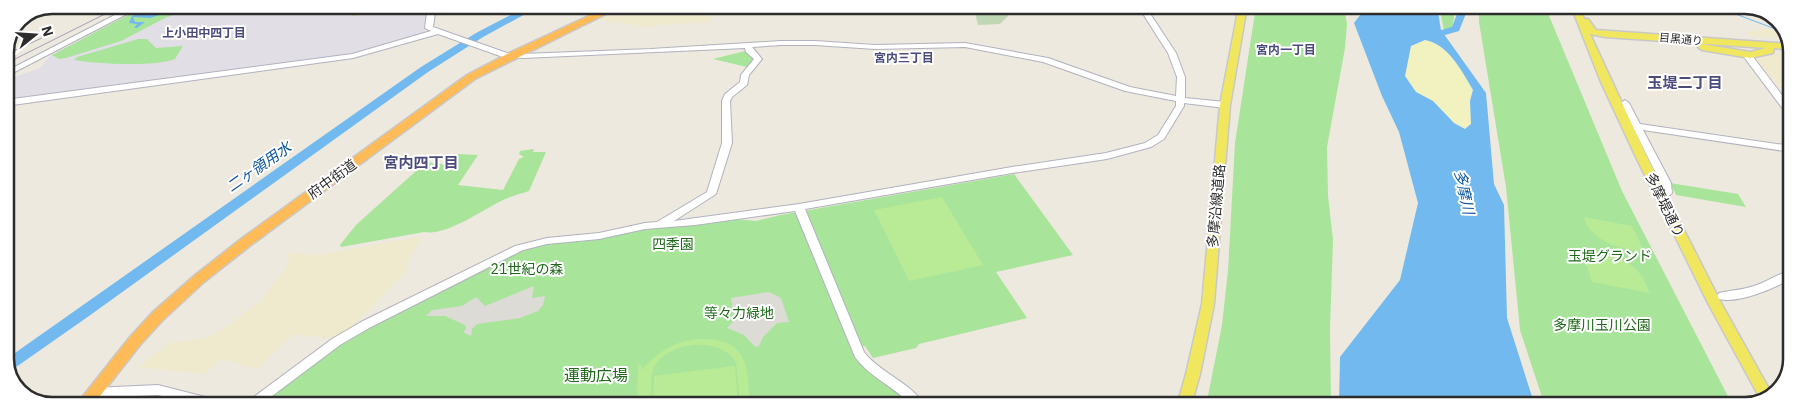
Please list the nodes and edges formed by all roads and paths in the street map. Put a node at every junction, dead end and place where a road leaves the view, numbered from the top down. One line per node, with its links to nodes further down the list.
1 (123, 14): 15 (street)
2 (431, 14): 8 (street)
3 (601, 14): 13 (highway, 府中街道)
4 (1147, 14): 16 (street)
5 (1242, 14): 20 (main road, 多摩沿線道路)
6 (1578, 14): 23 (main road, 多摩堤通り)
7 (1580, 14): 9 (main road, 目黒通り)
8 (440, 31): 13 (street); 17 (street)
9 (1642, 35): 11 (main road, 目黒通り); 14 (main road)
10 (748, 44): 13 (street); 16 (street); 25 (street)
11 (1770, 46): 12 (main road, 目黒通り); 14 (main road)
12 (1783, 47)
13 (513, 55): 29 (highway, 府中街道)
14 (1747, 55): 19 (street)
15 (14, 70)
16 (1182, 100): 20 (street); 24 (street)
17 (14, 102)
18 (1625, 103): 21 (street)
19 (1783, 103)
20 (1226, 105): 34 (main road, 多摩沿線道路)
21 (1636, 126): 22 (street); 23 (street)
22 (1783, 149)
23 (1658, 191): 28 (main road, 多摩堤通り)
24 (799, 207): 25 (street); 33 (street)
25 (660, 224): 32 (street)
26 (1783, 278): 27 (street)
27 (1723, 296)
28 (1764, 392)
29 (91, 397)
30 (104, 397): 31 (street)
31 (186, 397)
32 (262, 397)
33 (910, 397)
34 (1187, 397)

